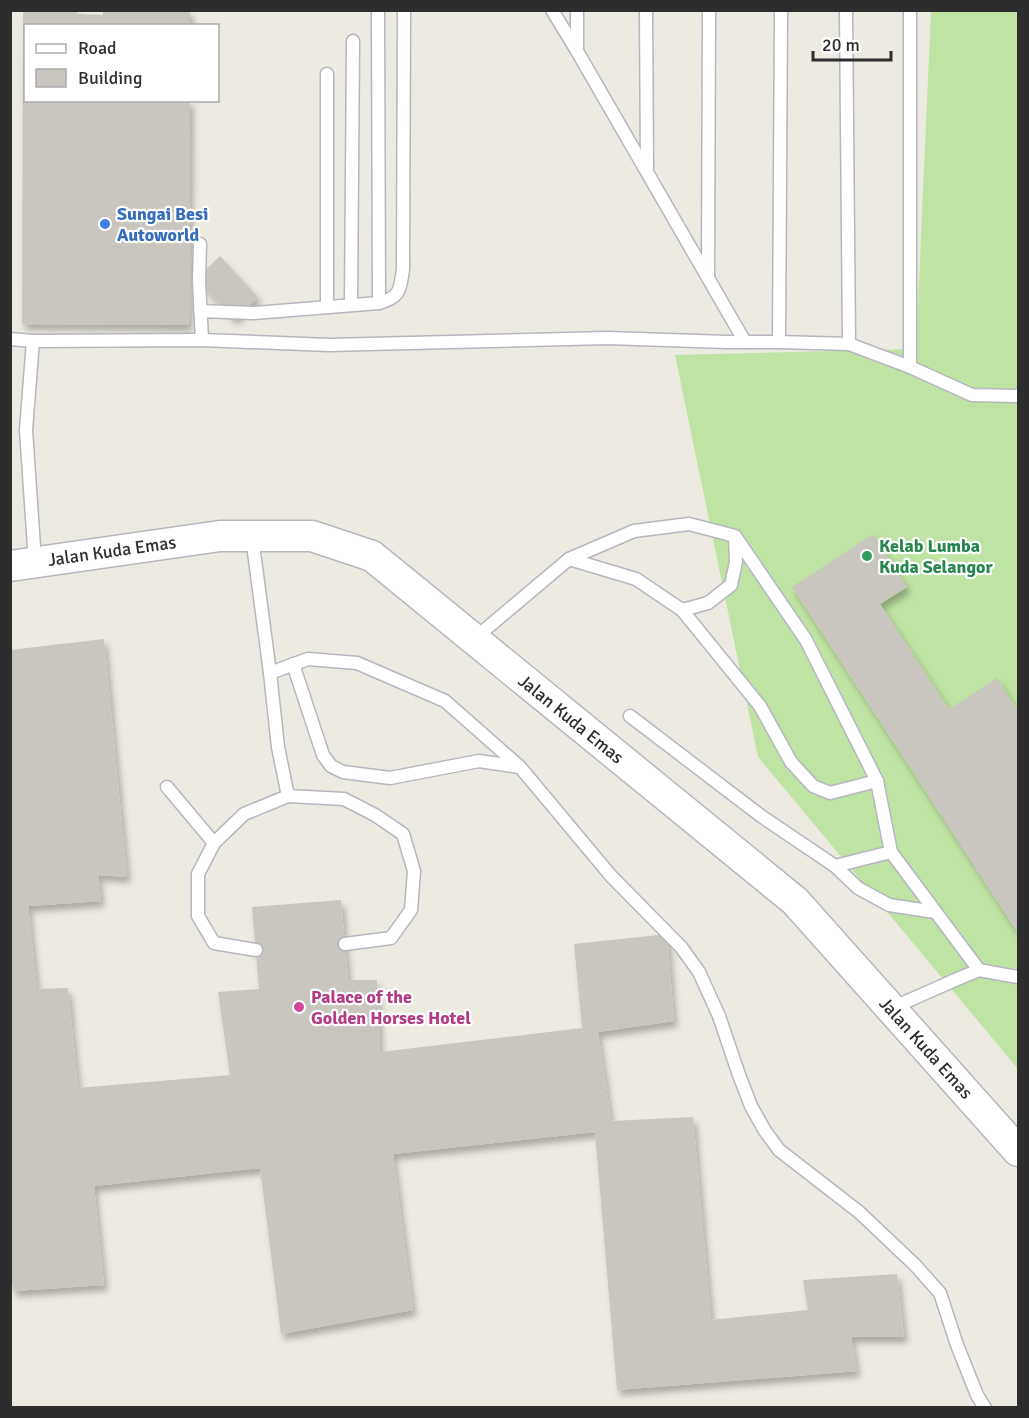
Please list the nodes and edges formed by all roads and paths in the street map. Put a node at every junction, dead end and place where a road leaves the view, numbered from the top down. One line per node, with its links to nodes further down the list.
1 (378, 10): 16 (lane)
2 (404, 10): 16 (lane)
3 (552, 10): 11 (lane)
4 (577, 10): 11 (lane)
5 (646, 10): 13 (lane)
6 (709, 10): 15 (lane)
7 (781, 10): 24 (lane)
8 (846, 10): 25 (lane)
9 (910, 10): 26 (lane)
10 (352, 41): 17 (lane)
11 (577, 51): 13 (lane)
12 (327, 74): 18 (lane)
13 (647, 173): 15 (lane)
14 (200, 244): 19 (lane)
15 (708, 278): 23 (lane)
16 (379, 303): 17 (lane)
17 (351, 305): 18 (lane)
18 (327, 306): 19 (lane)
19 (201, 311): 21 (lane)
20 (10, 339): 22 (lane)
21 (202, 340): 22 (lane); 23 (lane)
22 (33, 341): 31 (lane)
23 (745, 342): 24 (lane)
24 (779, 342): 25 (lane)
25 (849, 344): 26 (lane)
26 (910, 367): 27 (lane)
27 (1018, 395)
28 (252, 536): 31 (street, Jalan Kuda Emas); 33 (street, Jalan Kuda Emas); 35 (lane)
29 (735, 537): 30 (lane); 32 (lane); 38 (lane)
30 (569, 558): 32 (lane); 33 (lane)
31 (23, 564)
32 (682, 610): 38 (lane)
33 (474, 639): 49 (street, Jalan Kuda Emas)
34 (293, 664): 35 (lane); 37 (lane); 37 (lane)
35 (270, 673): 40 (lane)
36 (630, 716): 43 (lane)
37 (520, 767): 51 (lane)
38 (877, 781): 42 (lane)
39 (167, 787): 41 (lane)
40 (288, 796): 41 (lane); 45 (lane)
41 (214, 843): 46 (lane)
42 (891, 852): 43 (lane); 44 (lane)
43 (835, 866): 44 (lane)
44 (935, 912): 47 (lane)
45 (345, 944)
46 (256, 950)
47 (979, 970): 48 (lane); 49 (lane)
48 (1018, 977)
49 (891, 1008): 50 (street, Jalan Kuda Emas)
50 (1018, 1151)
51 (985, 1407)

